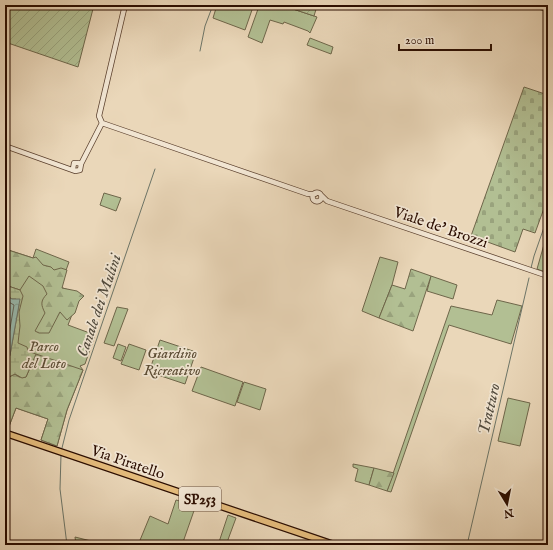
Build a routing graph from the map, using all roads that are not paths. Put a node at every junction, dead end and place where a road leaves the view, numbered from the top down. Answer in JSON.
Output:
{"nodes":[{"id":1,"x":125,"y":5,"type":"edge"},
{"id":2,"x":102,"y":123,"type":"junction"},
{"id":3,"x":7,"y":146,"type":"edge"},
{"id":4,"x":79,"y":163,"type":"junction"},
{"id":5,"x":73,"y":167,"type":"junction"},
{"id":6,"x":314,"y":197,"type":"junction"},
{"id":7,"x":321,"y":199,"type":"junction"},
{"id":8,"x":548,"y":276,"type":"edge"},
{"id":9,"x":5,"y":433,"type":"edge"},
{"id":10,"x":335,"y":545,"type":"edge"}],
"edges":[{"from":1,"to":2,"type":"street"},
{"from":2,"to":4,"type":"street"},
{"from":2,"to":6,"type":"street","name":"Viale de' Brozzi"},
{"from":3,"to":5,"type":"street"},
{"from":4,"to":5,"type":"street"},
{"from":4,"to":5,"type":"street"},
{"from":6,"to":7,"type":"street","name":"Viale de' Brozzi"},
{"from":6,"to":7,"type":"street","name":"Viale de' Brozzi"},
{"from":7,"to":8,"type":"street","name":"Viale de' Brozzi"},
{"from":9,"to":10,"type":"main road","name":"Via Piratello","number":"SP253"}]}
